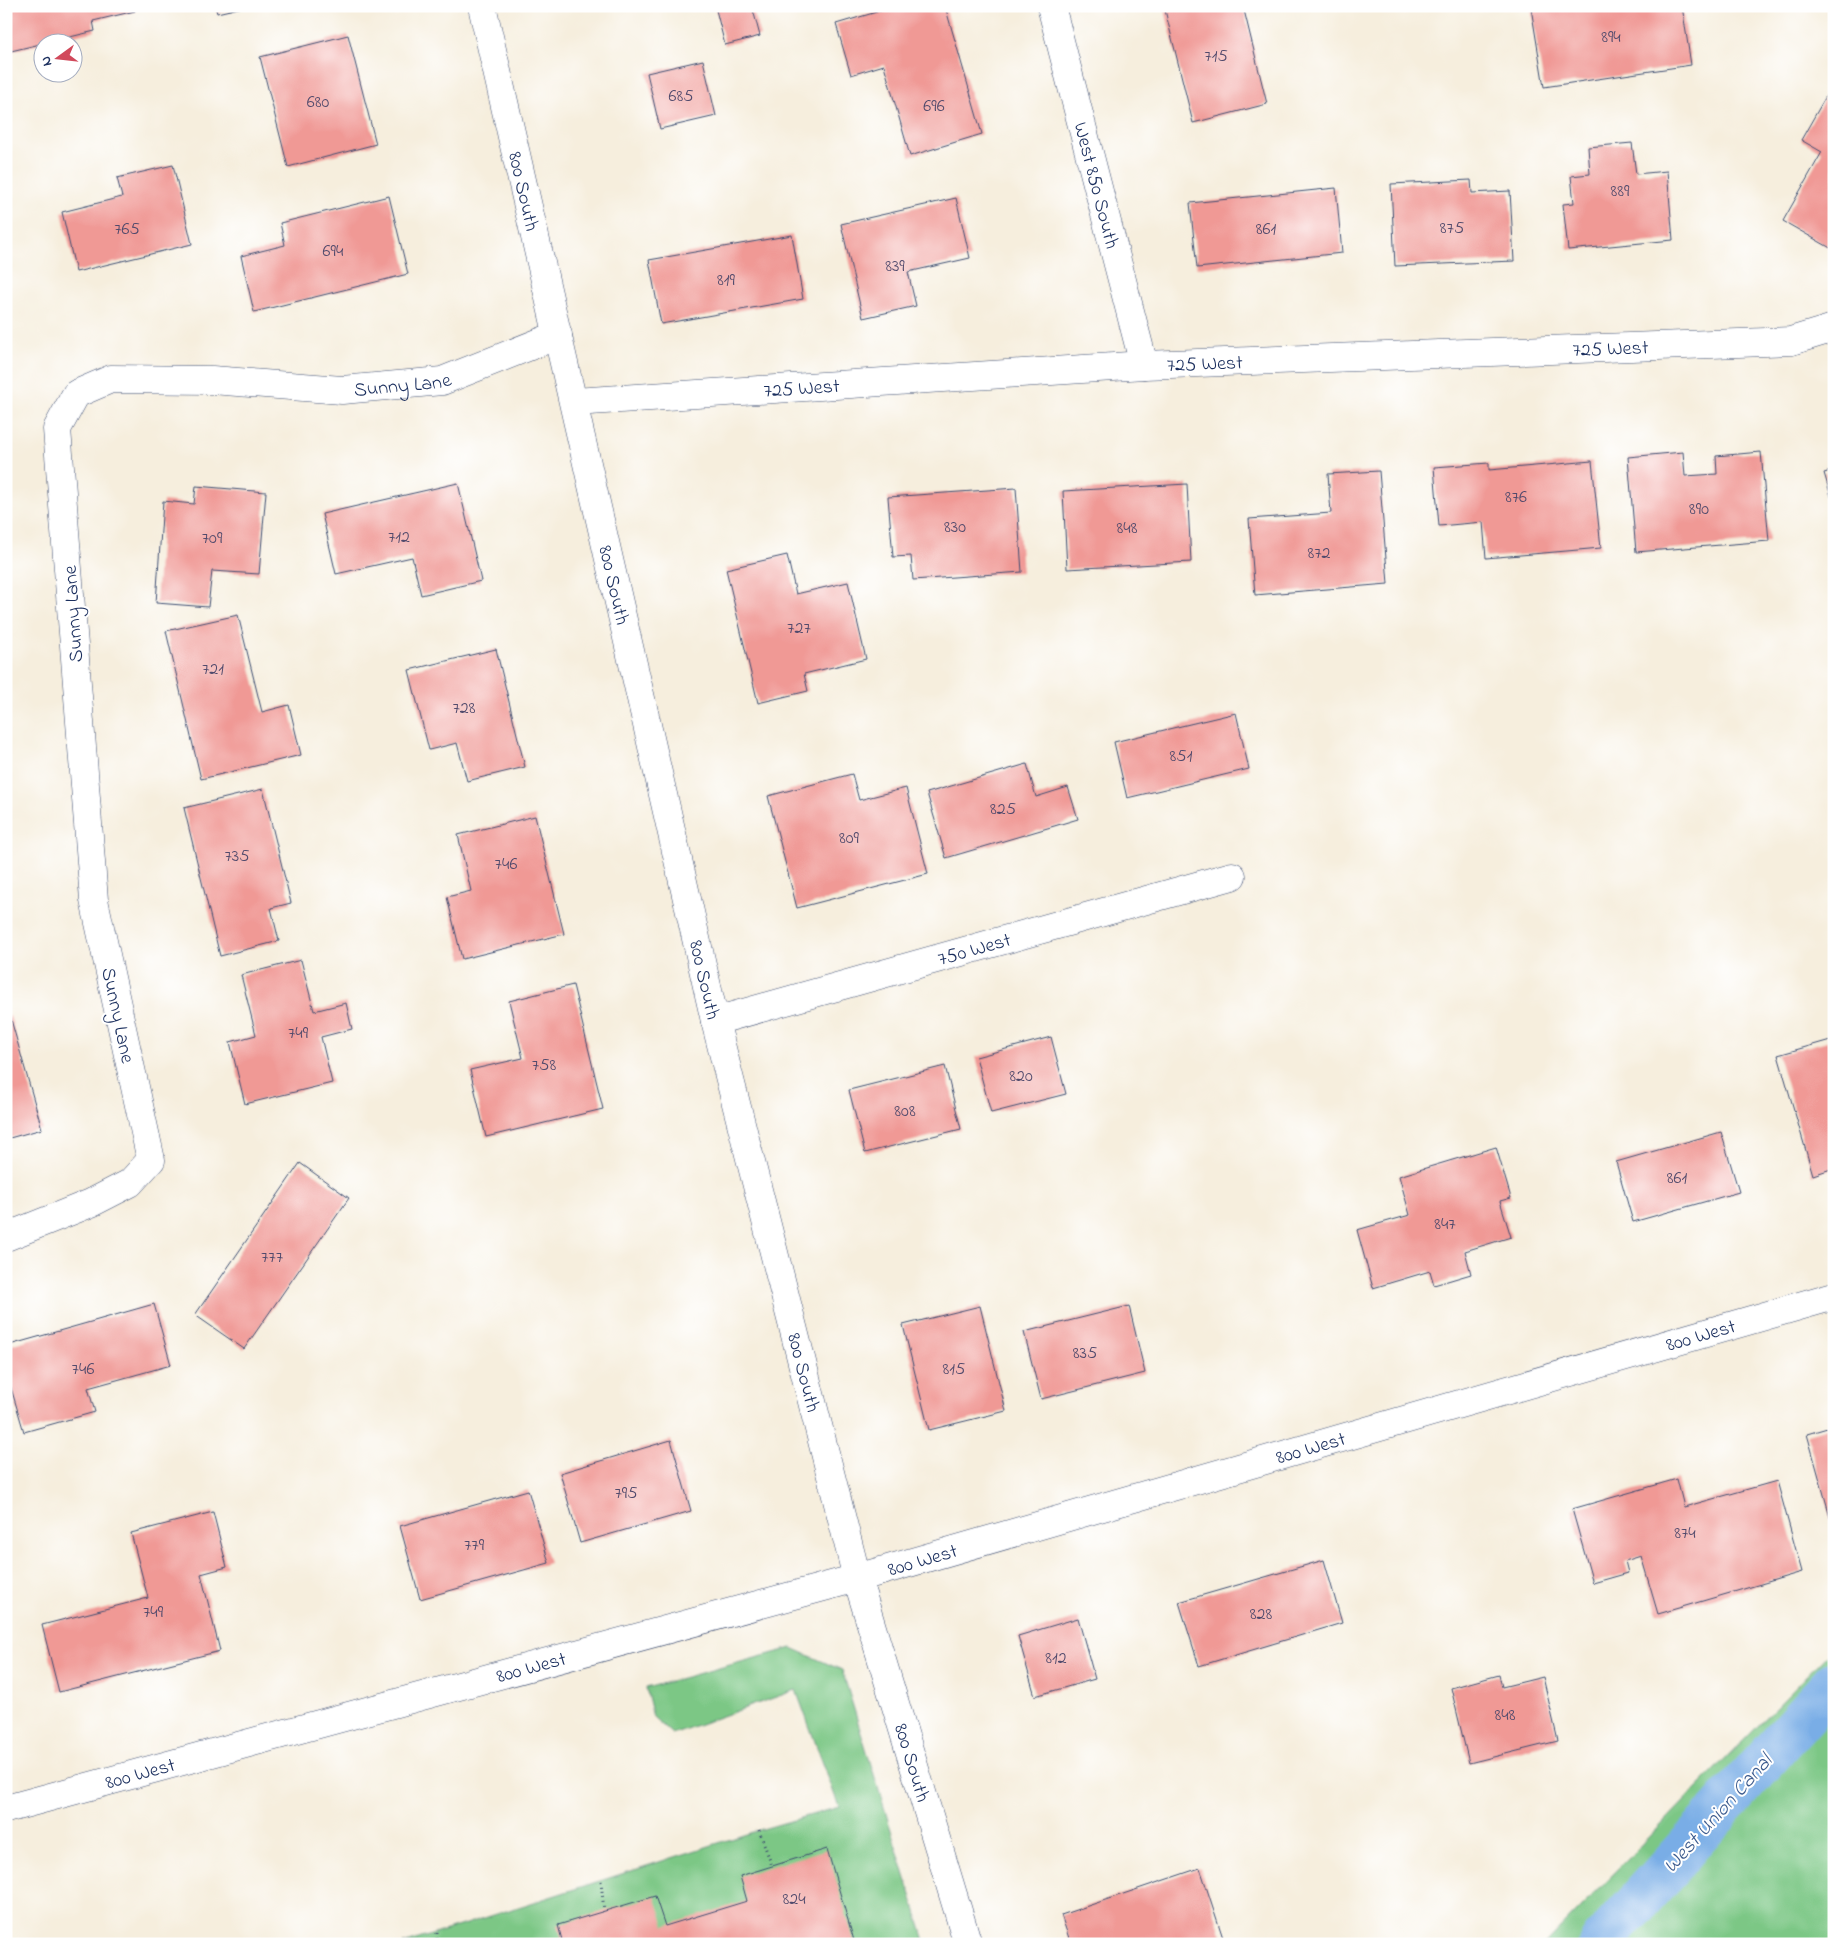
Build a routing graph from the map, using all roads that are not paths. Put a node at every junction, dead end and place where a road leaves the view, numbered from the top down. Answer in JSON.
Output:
{"nodes":[{"id":1,"x":482,"y":6,"type":"edge"},
{"id":2,"x":1051,"y":6,"type":"edge"},
{"id":3,"x":1834,"y":328,"type":"edge"},
{"id":4,"x":558,"y":335,"type":"junction"},
{"id":5,"x":1144,"y":365,"type":"junction"},
{"id":6,"x":574,"y":402,"type":"junction"},
{"id":7,"x":1232,"y":876,"type":"dead end"},
{"id":8,"x":715,"y":1022,"type":"junction"},
{"id":9,"x":6,"y":1238,"type":"edge"},
{"id":10,"x":1834,"y":1296,"type":"edge"},
{"id":11,"x":857,"y":1578,"type":"junction"},
{"id":12,"x":6,"y":1809,"type":"edge"},
{"id":13,"x":968,"y":1944,"type":"edge"}],
"edges":[{"from":1,"to":4,"type":"street","name":"800 South"},
{"from":2,"to":5,"type":"street","name":"West 850 South"},
{"from":3,"to":5,"type":"street","name":"725 West"},
{"from":4,"to":6,"type":"street","name":"800 South"},
{"from":4,"to":9,"type":"street","name":"Sunny Lane"},
{"from":5,"to":6,"type":"street","name":"725 West"},
{"from":6,"to":8,"type":"street","name":"800 South"},
{"from":7,"to":8,"type":"street","name":"750 West"},
{"from":8,"to":11,"type":"street","name":"800 South"},
{"from":10,"to":11,"type":"street","name":"800 West"},
{"from":11,"to":12,"type":"street","name":"800 West"},
{"from":11,"to":13,"type":"street","name":"800 South"}]}
